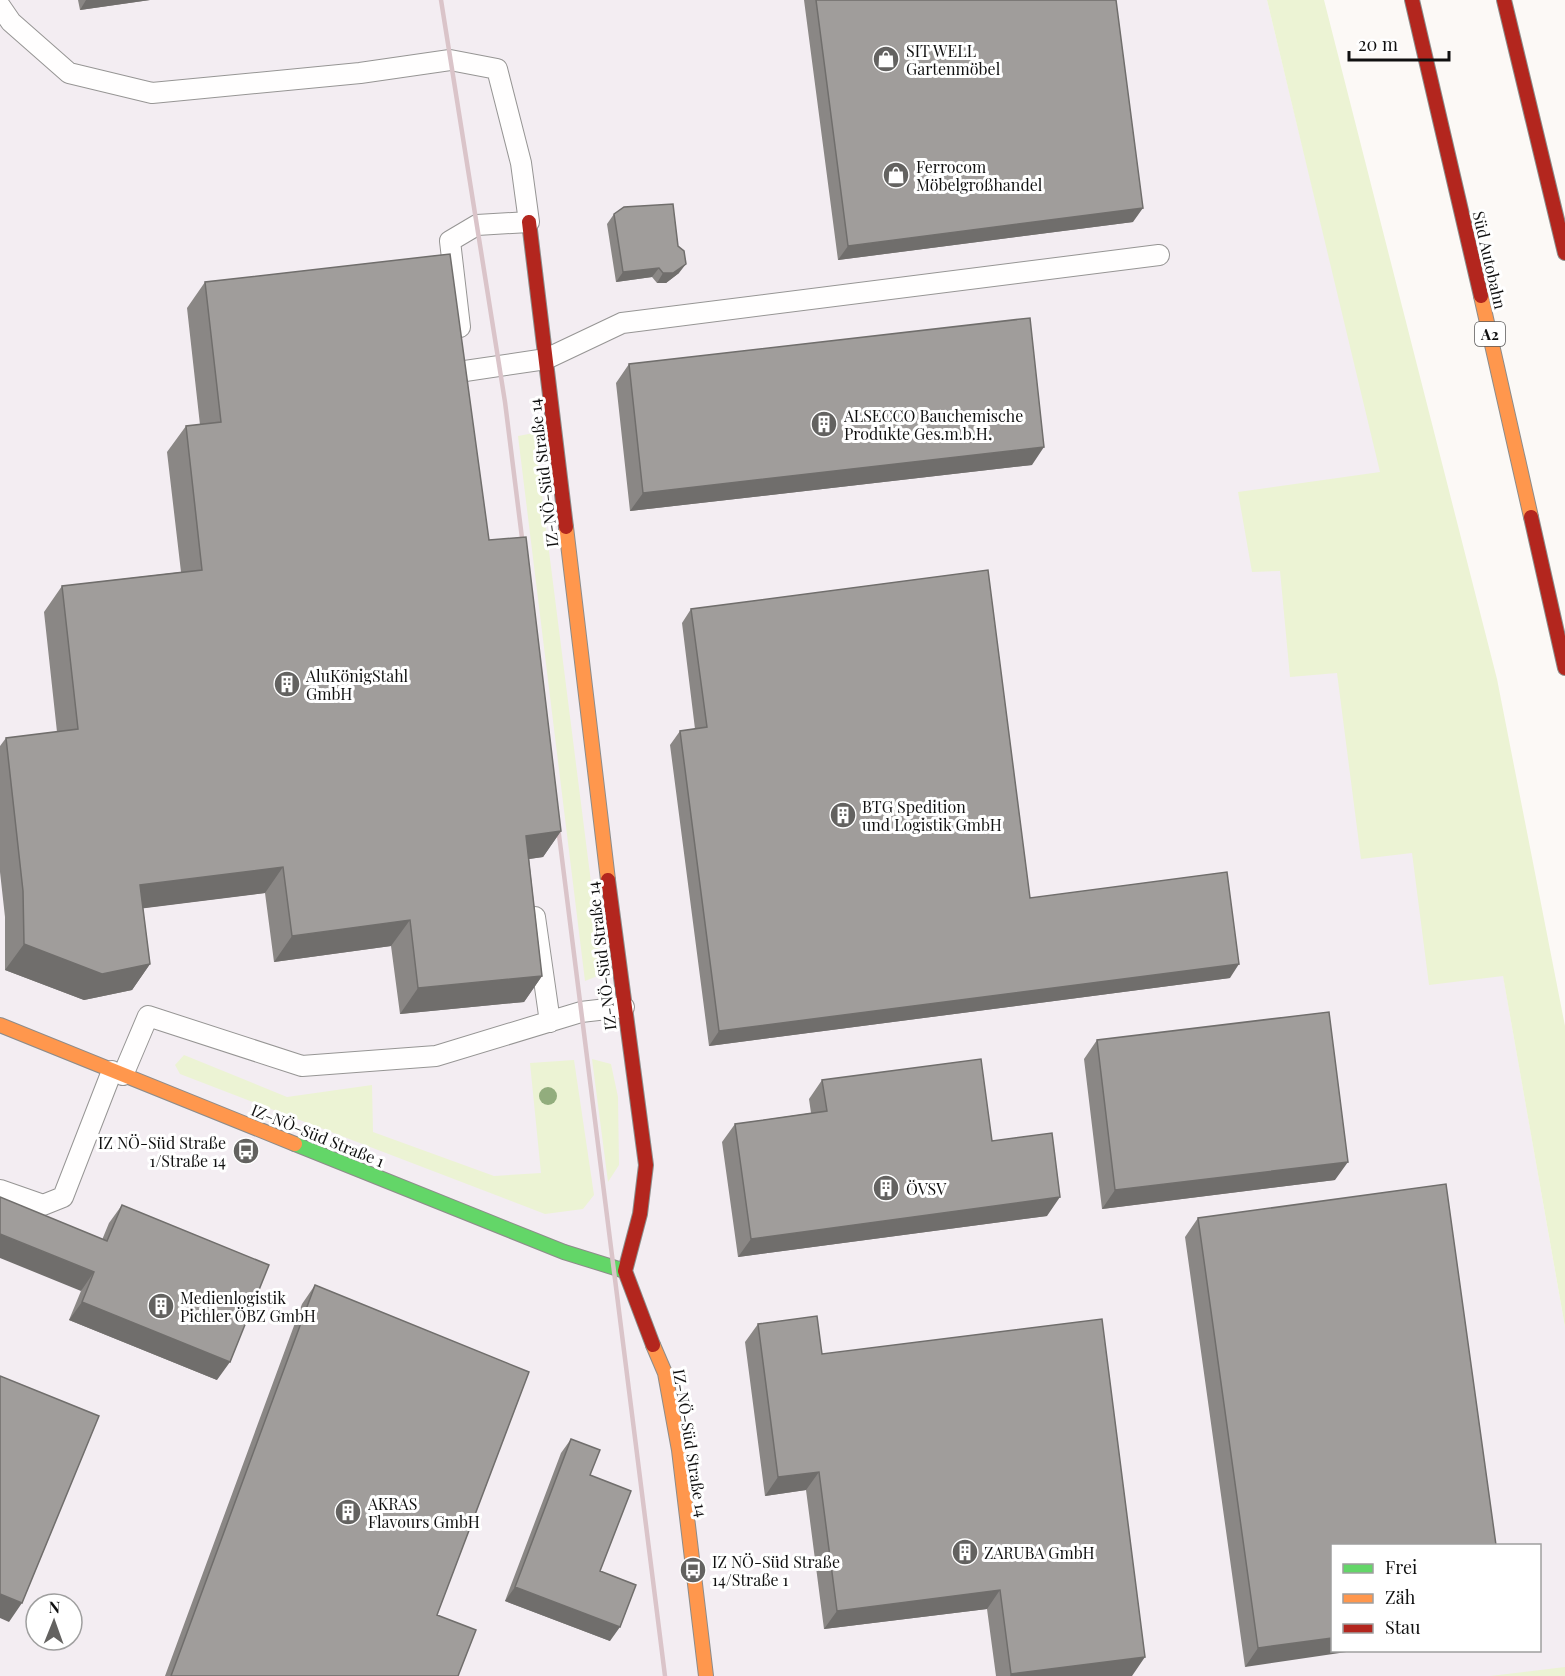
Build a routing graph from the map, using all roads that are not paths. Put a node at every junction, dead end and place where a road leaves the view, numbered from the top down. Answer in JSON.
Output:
{"nodes":[{"id":1,"x":1412,"y":0,"type":"edge"},
{"id":2,"x":1504,"y":0,"type":"edge"},
{"id":3,"x":0,"y":6,"type":"edge"},
{"id":4,"x":529,"y":222,"type":"junction"},
{"id":5,"x":1565,"y":253,"type":"edge"},
{"id":6,"x":1159,"y":255,"type":"dead end"},
{"id":7,"x":546,"y":359,"type":"junction"},
{"id":8,"x":465,"y":371,"type":"junction"},
{"id":9,"x":468,"y":394,"type":"edge"},
{"id":10,"x":1565,"y":668,"type":"edge"},
{"id":11,"x":531,"y":894,"type":"edge"},
{"id":12,"x":624,"y":1007,"type":"junction"},
{"id":13,"x":550,"y":1022,"type":"junction"},
{"id":14,"x":0,"y":1026,"type":"edge"},
{"id":15,"x":117,"y":1073,"type":"junction"},
{"id":16,"x":0,"y":1190,"type":"edge"},
{"id":17,"x":625,"y":1271,"type":"junction"},
{"id":18,"x":706,"y":1676,"type":"edge"}],
"edges":[{"from":1,"to":10,"type":"main road","name":"Süd Autobahn","number":"A2"},
{"from":2,"to":5,"type":"main road"},
{"from":3,"to":4,"type":"lane"},
{"from":4,"to":7,"type":"main road","name":"IZ-NÖ-Süd Straße 14"},
{"from":4,"to":8,"type":"lane"},
{"from":6,"to":7,"type":"lane"},
{"from":7,"to":8,"type":"lane"},
{"from":7,"to":12,"type":"main road","name":"IZ-NÖ-Süd Straße 14"},
{"from":8,"to":9,"type":"lane"},
{"from":11,"to":13,"type":"lane"},
{"from":12,"to":13,"type":"lane"},
{"from":12,"to":17,"type":"main road","name":"IZ-NÖ-Süd Straße 14"},
{"from":13,"to":15,"type":"lane"},
{"from":14,"to":15,"type":"main road","name":"IZ-NÖ-Süd Straße 1"},
{"from":15,"to":16,"type":"lane"},
{"from":15,"to":17,"type":"main road","name":"IZ-NÖ-Süd Straße 1"},
{"from":17,"to":18,"type":"main road","name":"IZ-NÖ-Süd Straße 14"}]}
